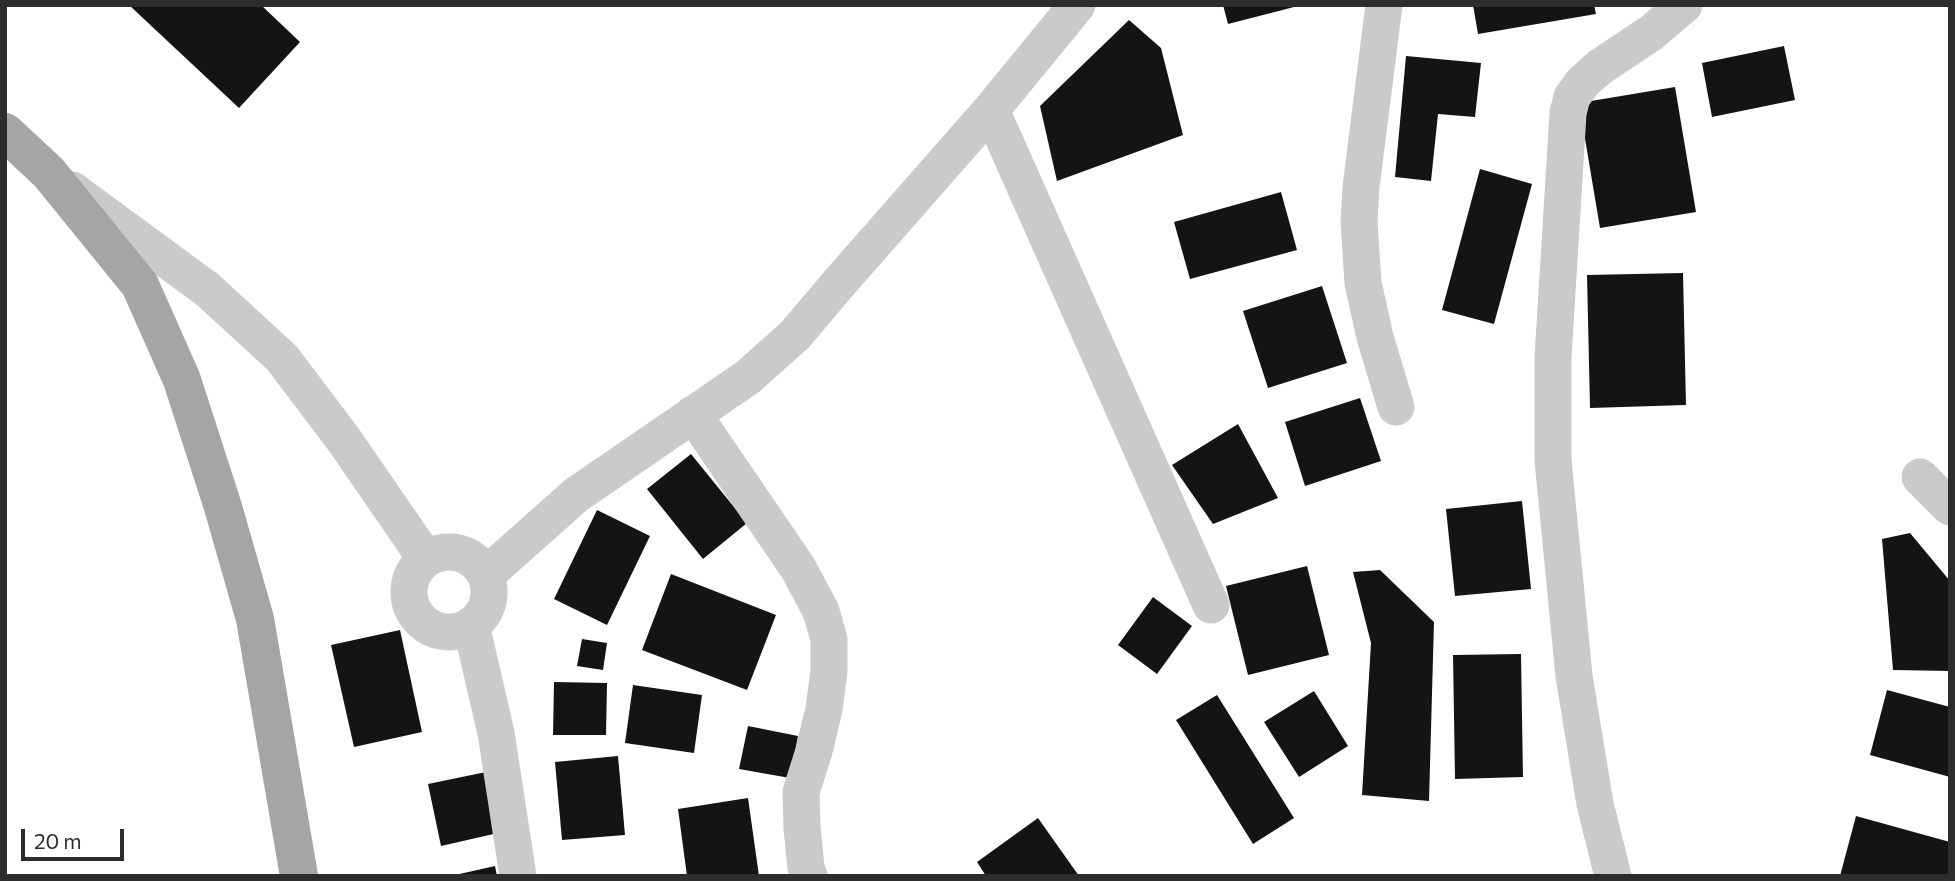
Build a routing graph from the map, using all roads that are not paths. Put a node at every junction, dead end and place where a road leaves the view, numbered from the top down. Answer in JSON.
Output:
{"nodes":[{"id":1,"x":1077,"y":5,"type":"edge"},
{"id":2,"x":1384,"y":5,"type":"edge"},
{"id":3,"x":1684,"y":5,"type":"edge"},
{"id":4,"x":991,"y":110,"type":"junction"},
{"id":5,"x":5,"y":132,"type":"edge"},
{"id":6,"x":49,"y":173,"type":"junction"},
{"id":7,"x":1396,"y":407,"type":"dead end"},
{"id":8,"x":693,"y":414,"type":"junction"},
{"id":9,"x":1920,"y":477,"type":"dead end"},
{"id":10,"x":1950,"y":507,"type":"edge"},
{"id":11,"x":426,"y":559,"type":"junction"},
{"id":12,"x":486,"y":575,"type":"junction"},
{"id":13,"x":1211,"y":605,"type":"dead end"},
{"id":14,"x":471,"y":625,"type":"junction"},
{"id":15,"x":299,"y":876,"type":"edge"},
{"id":16,"x":518,"y":876,"type":"edge"},
{"id":17,"x":809,"y":876,"type":"edge"},
{"id":18,"x":1613,"y":876,"type":"edge"}],
"edges":[{"from":1,"to":4,"type":"street"},
{"from":2,"to":7,"type":"street"},
{"from":3,"to":18,"type":"street"},
{"from":4,"to":8,"type":"street"},
{"from":4,"to":13,"type":"street"},
{"from":5,"to":6,"type":"main road"},
{"from":6,"to":11,"type":"street"},
{"from":6,"to":15,"type":"main road"},
{"from":8,"to":12,"type":"street"},
{"from":8,"to":17,"type":"street"},
{"from":9,"to":10,"type":"street"},
{"from":11,"to":12,"type":"street"},
{"from":11,"to":14,"type":"street"},
{"from":12,"to":14,"type":"street"},
{"from":14,"to":16,"type":"street"}]}
